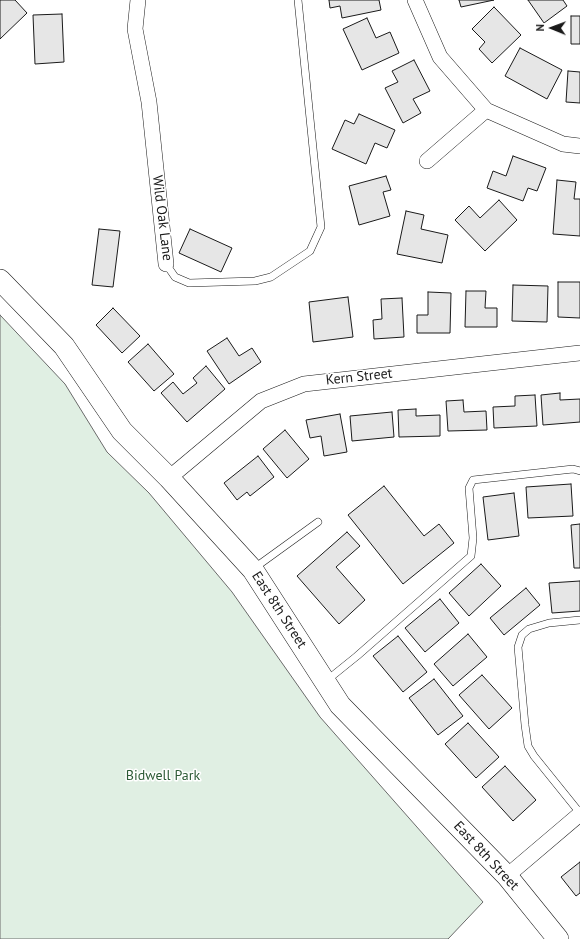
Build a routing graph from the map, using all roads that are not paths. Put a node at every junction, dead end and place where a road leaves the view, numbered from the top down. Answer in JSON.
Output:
{"nodes":[{"id":1,"x":138,"y":0,"type":"edge"},
{"id":2,"x":298,"y":0,"type":"edge"},
{"id":3,"x":415,"y":0,"type":"edge"},
{"id":4,"x":486,"y":110,"type":"junction"},
{"id":5,"x":580,"y":146,"type":"edge"},
{"id":6,"x":427,"y":162,"type":"dead end"},
{"id":7,"x":166,"y":264,"type":"joint"},
{"id":8,"x":0,"y":280,"type":"edge"},
{"id":9,"x":580,"y":353,"type":"edge"},
{"id":10,"x":580,"y":471,"type":"edge"},
{"id":11,"x":169,"y":478,"type":"junction"},
{"id":12,"x":318,"y":522,"type":"dead end"},
{"id":13,"x":253,"y":570,"type":"junction"},
{"id":14,"x":580,"y":620,"type":"edge"},
{"id":15,"x":325,"y":681,"type":"junction"},
{"id":16,"x":580,"y":814,"type":"edge"},
{"id":17,"x":507,"y":876,"type":"junction"},
{"id":18,"x":558,"y":939,"type":"edge"}],
"edges":[{"from":1,"to":7,"type":"street","name":"Wild Oak Lane"},
{"from":2,"to":7,"type":"lane","name":"Wild Oak Lane"},
{"from":3,"to":4,"type":"street"},
{"from":4,"to":5,"type":"street"},
{"from":4,"to":6,"type":"street"},
{"from":8,"to":11,"type":"street","name":"East 8th Street"},
{"from":9,"to":11,"type":"street","name":"Kern Street"},
{"from":10,"to":15,"type":"lane"},
{"from":11,"to":13,"type":"street","name":"East 8th Street"},
{"from":12,"to":13,"type":"lane"},
{"from":13,"to":15,"type":"street","name":"East 8th Street"},
{"from":14,"to":16,"type":"lane"},
{"from":15,"to":17,"type":"street","name":"East 8th Street"},
{"from":16,"to":17,"type":"street"},
{"from":17,"to":18,"type":"street","name":"East 8th Street"}]}
